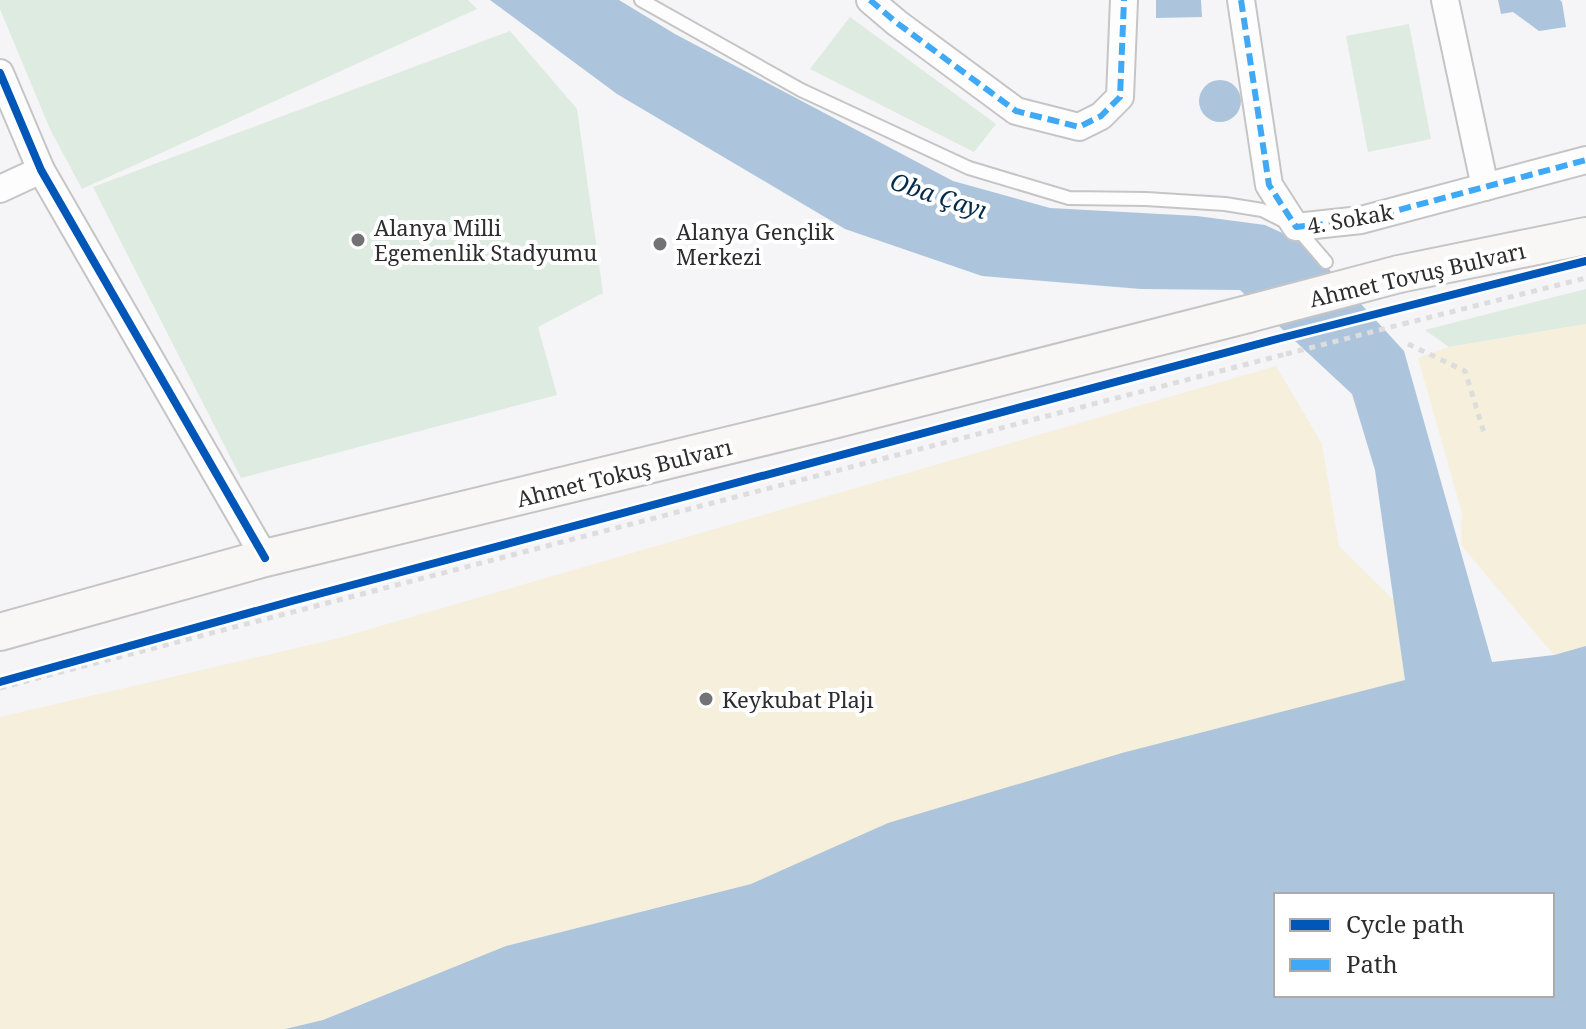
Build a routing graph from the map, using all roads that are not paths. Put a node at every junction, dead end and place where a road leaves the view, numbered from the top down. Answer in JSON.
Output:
{"nodes":[{"id":1,"x":641,"y":0,"type":"edge"},
{"id":2,"x":870,"y":0,"type":"edge"},
{"id":3,"x":1124,"y":0,"type":"edge"},
{"id":4,"x":1241,"y":0,"type":"edge"},
{"id":5,"x":1445,"y":0,"type":"edge"},
{"id":6,"x":0,"y":73,"type":"edge"},
{"id":7,"x":1586,"y":160,"type":"edge"},
{"id":8,"x":41,"y":170,"type":"junction"},
{"id":9,"x":1485,"y":187,"type":"junction"},
{"id":10,"x":0,"y":189,"type":"edge"},
{"id":11,"x":1296,"y":227,"type":"junction"},
{"id":12,"x":1586,"y":236,"type":"edge"},
{"id":13,"x":1326,"y":262,"type":"dead end"},
{"id":14,"x":1248,"y":314,"type":"joint"},
{"id":15,"x":265,"y":558,"type":"junction"},
{"id":16,"x":0,"y":632,"type":"edge"}],
"edges":[{"from":1,"to":11,"type":"lane"},
{"from":2,"to":3,"type":"street"},
{"from":4,"to":11,"type":"street","name":"4. Sokak"},
{"from":5,"to":9,"type":"street"},
{"from":6,"to":8,"type":"street"},
{"from":7,"to":9,"type":"street","name":"4. Sokak"},
{"from":8,"to":10,"type":"street"},
{"from":8,"to":15,"type":"street"},
{"from":9,"to":11,"type":"street","name":"4. Sokak"},
{"from":11,"to":13,"type":"lane"},
{"from":12,"to":14,"type":"main road","name":"Ahmet Tovuş Bulvarı","bridge":true},
{"from":14,"to":15,"type":"main road","name":"Ahmet Tokuş Bulvarı"},
{"from":15,"to":16,"type":"main road","name":"Ahmet Tokuş Bulvarı"}]}
